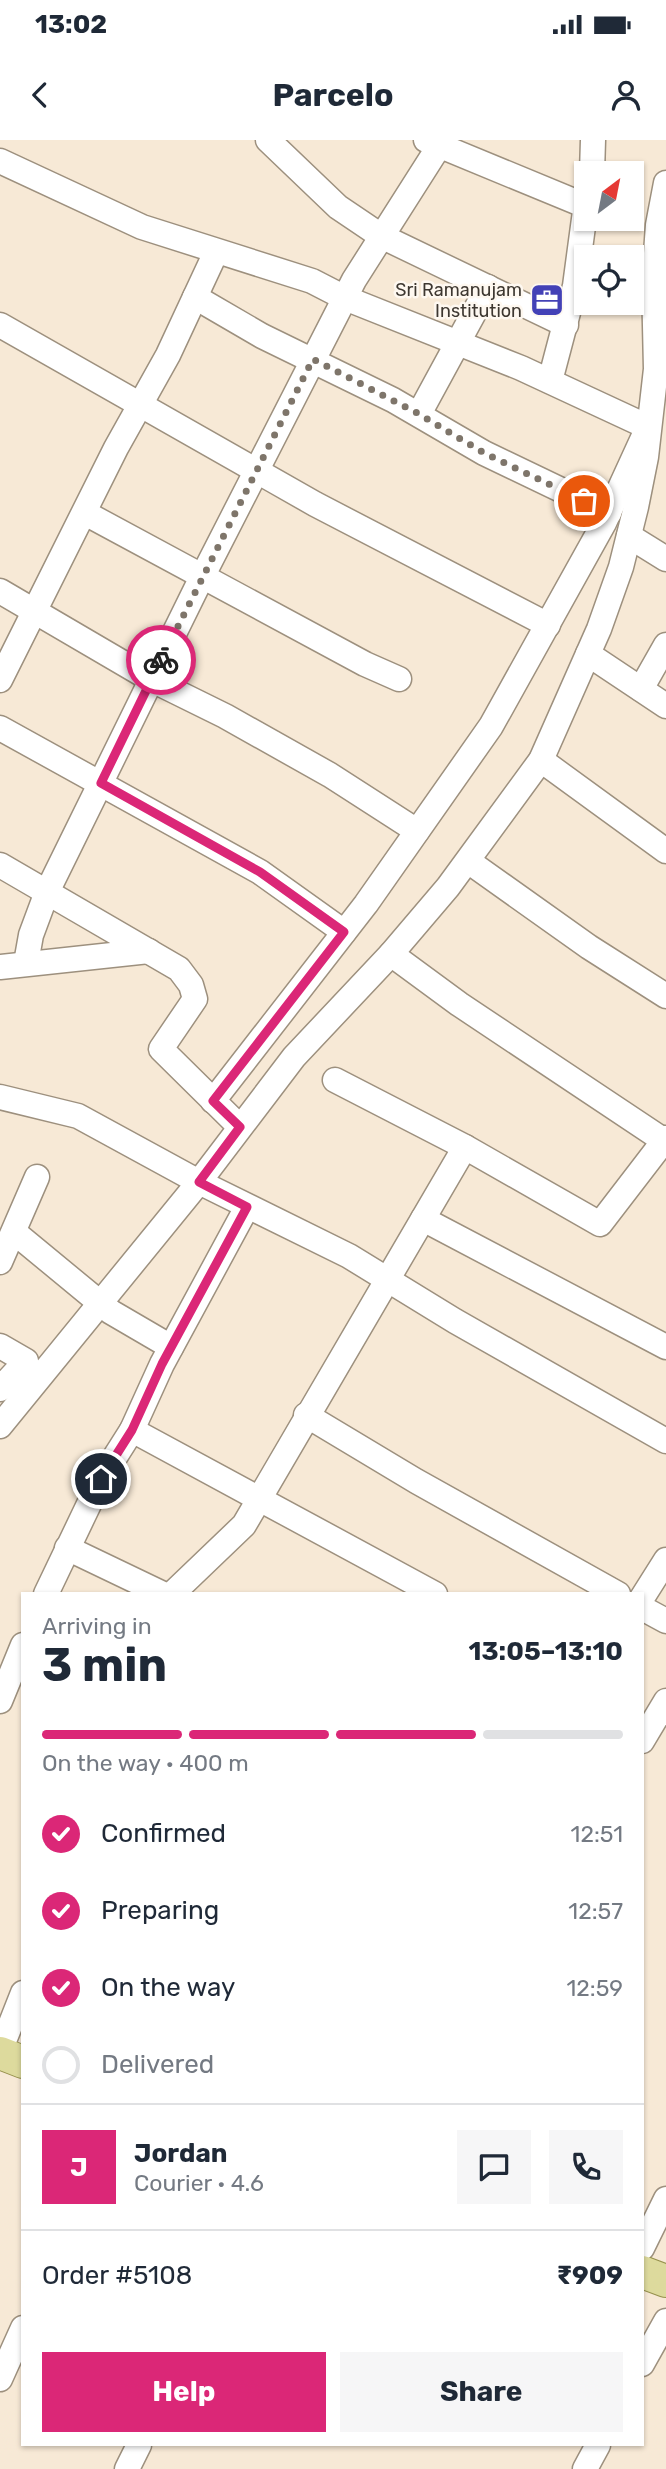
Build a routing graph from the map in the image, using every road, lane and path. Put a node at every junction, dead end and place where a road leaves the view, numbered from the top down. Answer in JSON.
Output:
{"nodes":[{"id":1,"x":268,"y":140,"type":"edge"},
{"id":2,"x":593,"y":140,"type":"edge"},
{"id":3,"x":436,"y":142,"type":"edge"},
{"id":4,"x":0,"y":161,"type":"edge"},
{"id":5,"x":592,"y":161,"type":"edge"},
{"id":6,"x":666,"y":183,"type":"edge"},
{"id":7,"x":574,"y":200,"type":"edge"},
{"id":8,"x":662,"y":226,"type":"edge"},
{"id":9,"x":582,"y":231,"type":"edge"},
{"id":10,"x":381,"y":236,"type":"junction"},
{"id":11,"x":216,"y":252,"type":"junction"},
{"id":12,"x":488,"y":287,"type":"junction"},
{"id":13,"x":195,"y":297,"type":"junction"},
{"id":14,"x":345,"y":298,"type":"junction"},
{"id":15,"x":661,"y":320,"type":"edge"},
{"id":16,"x":0,"y":325,"type":"edge"},
{"id":17,"x":566,"y":325,"type":"junction"},
{"id":18,"x":458,"y":343,"type":"junction"},
{"id":19,"x":313,"y":359,"type":"junction"},
{"id":20,"x":550,"y":381,"type":"junction"},
{"id":21,"x":141,"y":404,"type":"junction"},
{"id":22,"x":419,"y":414,"type":"junction"},
{"id":23,"x":655,"y":421,"type":"edge"},
{"id":24,"x":258,"y":471,"type":"junction"},
{"id":25,"x":85,"y":513,"type":"junction"},
{"id":26,"x":609,"y":513,"type":"junction"},
{"id":27,"x":629,"y":536,"type":"junction"},
{"id":28,"x":666,"y":559,"type":"edge"},
{"id":29,"x":204,"y":575,"type":"junction"},
{"id":30,"x":0,"y":591,"type":"edge"},
{"id":31,"x":35,"y":611,"type":"junction"},
{"id":32,"x":548,"y":625,"type":"junction"},
{"id":33,"x":666,"y":645,"type":"edge"},
{"id":34,"x":588,"y":654,"type":"junction"},
{"id":35,"x":399,"y":679,"type":"dead end"},
{"id":36,"x":0,"y":680,"type":"edge"},
{"id":37,"x":152,"y":680,"type":"junction"},
{"id":38,"x":640,"y":689,"type":"junction"},
{"id":39,"x":666,"y":706,"type":"edge"},
{"id":40,"x":0,"y":728,"type":"edge"},
{"id":41,"x":541,"y":760,"type":"junction"},
{"id":42,"x":101,"y":783,"type":"junction"},
{"id":43,"x":417,"y":831,"type":"junction"},
{"id":44,"x":666,"y":851,"type":"edge"},
{"id":45,"x":468,"y":861,"type":"junction"},
{"id":46,"x":0,"y":865,"type":"edge"},
{"id":47,"x":47,"y":892,"type":"junction"},
{"id":48,"x":344,"y":932,"type":"junction"},
{"id":49,"x":149,"y":951,"type":"junction"},
{"id":50,"x":391,"y":954,"type":"junction"},
{"id":51,"x":26,"y":963,"type":"junction"},
{"id":52,"x":0,"y":967,"type":"edge"},
{"id":53,"x":666,"y":996,"type":"edge"},
{"id":54,"x":335,"y":1080,"type":"dead end"},
{"id":55,"x":0,"y":1097,"type":"edge"},
{"id":56,"x":213,"y":1101,"type":"junction"},
{"id":57,"x":240,"y":1127,"type":"junction"},
{"id":58,"x":665,"y":1140,"type":"edge"},
{"id":59,"x":465,"y":1147,"type":"junction"},
{"id":60,"x":37,"y":1177,"type":"dead end"},
{"id":61,"x":199,"y":1182,"type":"junction"},
{"id":62,"x":247,"y":1207,"type":"junction"},
{"id":63,"x":423,"y":1219,"type":"junction"},
{"id":64,"x":14,"y":1232,"type":"junction"},
{"id":65,"x":0,"y":1262,"type":"edge"},
{"id":66,"x":387,"y":1278,"type":"junction"},
{"id":67,"x":99,"y":1303,"type":"junction"},
{"id":68,"x":0,"y":1346,"type":"edge"},
{"id":69,"x":171,"y":1347,"type":"junction"},
{"id":70,"x":666,"y":1347,"type":"edge"},
{"id":71,"x":0,"y":1389,"type":"edge"},
{"id":72,"x":306,"y":1415,"type":"junction"},
{"id":73,"x":0,"y":1426,"type":"edge"},
{"id":74,"x":132,"y":1430,"type":"junction"},
{"id":75,"x":666,"y":1441,"type":"edge"},
{"id":76,"x":258,"y":1501,"type":"junction"},
{"id":77,"x":67,"y":1548,"type":"junction"},
{"id":78,"x":666,"y":1560,"type":"edge"},
{"id":79,"x":47,"y":1592,"type":"edge"},
{"id":80,"x":159,"y":1592,"type":"edge"},
{"id":81,"x":174,"y":1592,"type":"edge"},
{"id":82,"x":431,"y":1592,"type":"edge"},
{"id":83,"x":614,"y":1592,"type":"edge"},
{"id":84,"x":644,"y":1595,"type":"edge"},
{"id":85,"x":644,"y":1609,"type":"edge"},
{"id":86,"x":666,"y":1621,"type":"edge"},
{"id":87,"x":15,"y":1660,"type":"edge"},
{"id":88,"x":0,"y":1701,"type":"edge"},
{"id":89,"x":21,"y":1998,"type":"edge"},
{"id":90,"x":0,"y":2052,"type":"edge"},
{"id":91,"x":21,"y":2061,"type":"edge"},
{"id":92,"x":666,"y":2199,"type":"edge"},
{"id":93,"x":644,"y":2244,"type":"edge"},
{"id":94,"x":644,"y":2273,"type":"edge"},
{"id":95,"x":666,"y":2281,"type":"edge"},
{"id":96,"x":666,"y":2321,"type":"edge"},
{"id":97,"x":21,"y":2332,"type":"edge"},
{"id":98,"x":644,"y":2360,"type":"edge"},
{"id":99,"x":0,"y":2379,"type":"edge"},
{"id":100,"x":138,"y":2446,"type":"edge"},
{"id":101,"x":597,"y":2446,"type":"edge"},
{"id":102,"x":127,"y":2469,"type":"edge"},
{"id":103,"x":585,"y":2469,"type":"edge"}],
"edges":[{"from":1,"to":10,"type":"street"},
{"from":2,"to":5,"type":"street"},
{"from":3,"to":7,"type":"street"},
{"from":3,"to":10,"type":"street"},
{"from":4,"to":11,"type":"street"},
{"from":6,"to":8,"type":"street"},
{"from":8,"to":15,"type":"street"},
{"from":9,"to":17,"type":"street"},
{"from":10,"to":12,"type":"street"},
{"from":10,"to":14,"type":"street"},
{"from":11,"to":13,"type":"street"},
{"from":11,"to":14,"type":"street"},
{"from":12,"to":17,"type":"street"},
{"from":12,"to":18,"type":"street"},
{"from":13,"to":19,"type":"street"},
{"from":13,"to":21,"type":"street"},
{"from":14,"to":18,"type":"street"},
{"from":14,"to":19,"type":"street"},
{"from":15,"to":23,"type":"street"},
{"from":16,"to":21,"type":"street"},
{"from":17,"to":20,"type":"street"},
{"from":18,"to":20,"type":"street"},
{"from":18,"to":22,"type":"street"},
{"from":19,"to":22,"type":"street"},
{"from":19,"to":24,"type":"street"},
{"from":20,"to":23,"type":"street"},
{"from":21,"to":24,"type":"street"},
{"from":21,"to":25,"type":"street"},
{"from":22,"to":26,"type":"street"},
{"from":23,"to":26,"type":"street"},
{"from":23,"to":27,"type":"street"},
{"from":24,"to":29,"type":"street"},
{"from":24,"to":32,"type":"street"},
{"from":25,"to":29,"type":"street"},
{"from":25,"to":31,"type":"street"},
{"from":26,"to":32,"type":"street"},
{"from":27,"to":28,"type":"street"},
{"from":27,"to":34,"type":"street"},
{"from":29,"to":35,"type":"street"},
{"from":29,"to":37,"type":"street"},
{"from":30,"to":31,"type":"street"},
{"from":31,"to":36,"type":"street"},
{"from":31,"to":37,"type":"street"},
{"from":32,"to":43,"type":"street"},
{"from":33,"to":38,"type":"street"},
{"from":34,"to":38,"type":"street"},
{"from":34,"to":41,"type":"street"},
{"from":37,"to":42,"type":"street"},
{"from":37,"to":43,"type":"street"},
{"from":38,"to":39,"type":"street"},
{"from":40,"to":42,"type":"street"},
{"from":41,"to":44,"type":"street"},
{"from":41,"to":45,"type":"street"},
{"from":42,"to":47,"type":"street"},
{"from":42,"to":48,"type":"street"},
{"from":43,"to":48,"type":"street"},
{"from":45,"to":50,"type":"street"},
{"from":45,"to":53,"type":"street"},
{"from":46,"to":47,"type":"street"},
{"from":47,"to":49,"type":"street"},
{"from":47,"to":51,"type":"street"},
{"from":48,"to":56,"type":"street"},
{"from":49,"to":51,"type":"street"},
{"from":49,"to":56,"type":"street"},
{"from":50,"to":57,"type":"street"},
{"from":50,"to":58,"type":"street"},
{"from":51,"to":52,"type":"street"},
{"from":54,"to":59,"type":"street"},
{"from":55,"to":61,"type":"street"},
{"from":56,"to":57,"type":"street"},
{"from":57,"to":61,"type":"street"},
{"from":58,"to":59,"type":"street"},
{"from":59,"to":63,"type":"street"},
{"from":60,"to":64,"type":"street"},
{"from":61,"to":62,"type":"street"},
{"from":61,"to":67,"type":"street"},
{"from":62,"to":66,"type":"street"},
{"from":62,"to":69,"type":"street"},
{"from":63,"to":66,"type":"street"},
{"from":63,"to":70,"type":"street"},
{"from":64,"to":65,"type":"street"},
{"from":64,"to":67,"type":"street"},
{"from":66,"to":72,"type":"street"},
{"from":66,"to":75,"type":"street"},
{"from":67,"to":69,"type":"street"},
{"from":67,"to":73,"type":"street"},
{"from":68,"to":71,"type":"street"},
{"from":69,"to":74,"type":"street"},
{"from":72,"to":76,"type":"street"},
{"from":72,"to":83,"type":"street"},
{"from":74,"to":76,"type":"street"},
{"from":74,"to":77,"type":"street"},
{"from":76,"to":81,"type":"street"},
{"from":76,"to":82,"type":"street"},
{"from":77,"to":79,"type":"street"},
{"from":77,"to":80,"type":"street"},
{"from":78,"to":84,"type":"street"},
{"from":85,"to":86,"type":"street"},
{"from":87,"to":88,"type":"street"},
{"from":89,"to":90,"type":"street"},
{"from":90,"to":91,"type":"main road"},
{"from":92,"to":93,"type":"street"},
{"from":94,"to":95,"type":"main road"},
{"from":96,"to":98,"type":"street"},
{"from":97,"to":99,"type":"street"},
{"from":100,"to":102,"type":"street"},
{"from":101,"to":103,"type":"street"}]}
